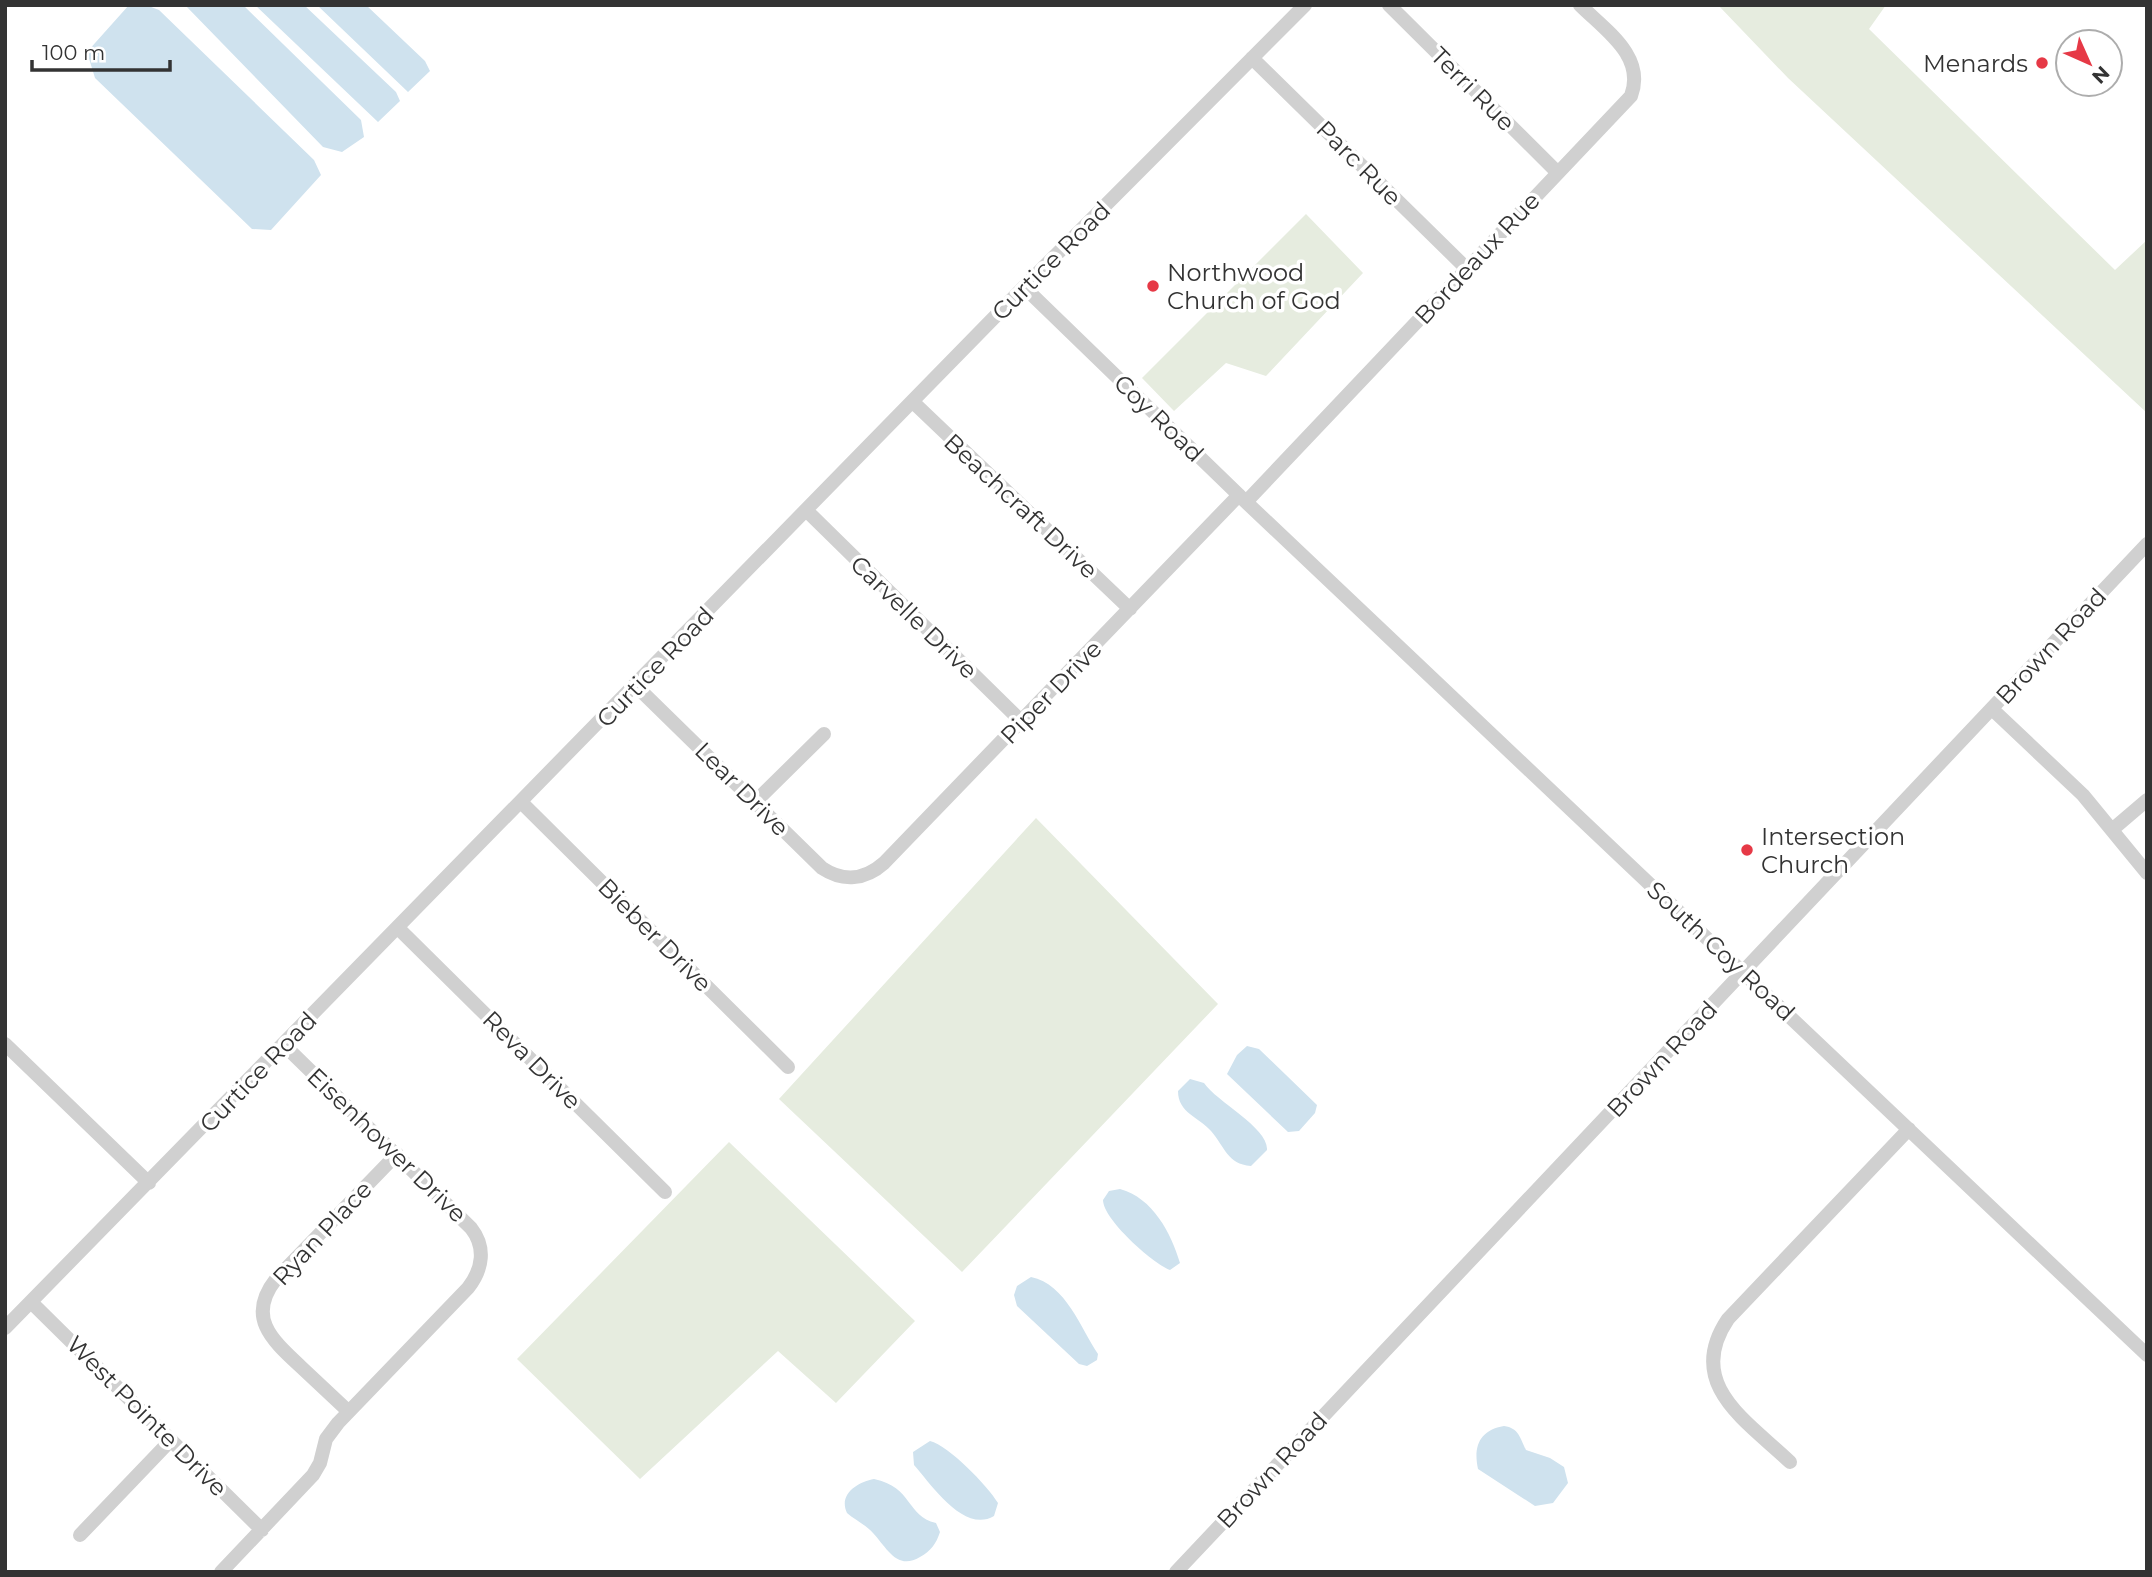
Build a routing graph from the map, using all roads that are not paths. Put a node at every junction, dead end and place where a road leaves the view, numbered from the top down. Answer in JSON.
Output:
{"nodes":[{"id":1,"x":1388,"y":5,"type":"edge"},
{"id":2,"x":1580,"y":5,"type":"edge"},
{"id":3,"x":1297,"y":8,"type":"edge"},
{"id":4,"x":1252,"y":58,"type":"junction"},
{"id":5,"x":1558,"y":173,"type":"junction"},
{"id":6,"x":1466,"y":268,"type":"junction"},
{"id":7,"x":1024,"y":287,"type":"junction"},
{"id":8,"x":912,"y":402,"type":"junction"},
{"id":9,"x":1242,"y":498,"type":"junction"},
{"id":10,"x":807,"y":511,"type":"junction"},
{"id":11,"x":2147,"y":544,"type":"edge"},
{"id":12,"x":1295,"y":547,"type":"joint"},
{"id":13,"x":1130,"y":609,"type":"junction"},
{"id":14,"x":636,"y":685,"type":"junction"},
{"id":15,"x":1992,"y":709,"type":"junction"},
{"id":16,"x":1022,"y":722,"type":"junction"},
{"id":17,"x":824,"y":734,"type":"dead end"},
{"id":18,"x":2147,"y":800,"type":"edge"},
{"id":19,"x":522,"y":803,"type":"junction"},
{"id":20,"x":755,"y":803,"type":"junction"},
{"id":21,"x":2112,"y":829,"type":"junction"},
{"id":22,"x":2147,"y":873,"type":"edge"},
{"id":23,"x":855,"y":878,"type":"joint"},
{"id":24,"x":399,"y":929,"type":"junction"},
{"id":25,"x":1744,"y":972,"type":"junction"},
{"id":26,"x":5,"y":1044,"type":"edge"},
{"id":27,"x":284,"y":1045,"type":"junction"},
{"id":28,"x":788,"y":1067,"type":"dead end"},
{"id":29,"x":1909,"y":1129,"type":"junction"},
{"id":30,"x":397,"y":1154,"type":"junction"},
{"id":31,"x":149,"y":1183,"type":"junction"},
{"id":32,"x":664,"y":1192,"type":"dead end"},
{"id":33,"x":31,"y":1302,"type":"junction"},
{"id":34,"x":5,"y":1328,"type":"edge"},
{"id":35,"x":2147,"y":1354,"type":"edge"},
{"id":36,"x":348,"y":1411,"type":"junction"},
{"id":37,"x":171,"y":1440,"type":"junction"},
{"id":38,"x":1790,"y":1462,"type":"dead end"},
{"id":39,"x":262,"y":1530,"type":"junction"},
{"id":40,"x":80,"y":1535,"type":"dead end"},
{"id":41,"x":221,"y":1572,"type":"edge"},
{"id":42,"x":1176,"y":1572,"type":"edge"}],
"edges":[{"from":1,"to":5,"type":"street","name":"Terri Rue"},
{"from":2,"to":5,"type":"street","name":"Bordeaux Rue"},
{"from":3,"to":4,"type":"street","name":"Curtice Road"},
{"from":4,"to":6,"type":"street","name":"Parc Rue"},
{"from":4,"to":7,"type":"street","name":"Curtice Road"},
{"from":5,"to":6,"type":"street","name":"Bordeaux Rue"},
{"from":6,"to":9,"type":"street","name":"Bordeaux Rue"},
{"from":7,"to":8,"type":"street","name":"Curtice Road"},
{"from":7,"to":9,"type":"street","name":"Coy Road"},
{"from":8,"to":10,"type":"street","name":"Curtice Road"},
{"from":8,"to":13,"type":"street","name":"Beachcraft Drive"},
{"from":9,"to":12,"type":"street","name":"Coy Road"},
{"from":9,"to":13,"type":"street","name":"Piper Drive"},
{"from":10,"to":14,"type":"street","name":"Curtice Road"},
{"from":10,"to":16,"type":"street","name":"Carvelle Drive"},
{"from":11,"to":15,"type":"street","name":"Brown Road"},
{"from":12,"to":25,"type":"street","name":"South Coy Road"},
{"from":13,"to":16,"type":"street","name":"Piper Drive"},
{"from":14,"to":19,"type":"street","name":"Curtice Road"},
{"from":14,"to":20,"type":"street","name":"Lear Drive"},
{"from":15,"to":21,"type":"street"},
{"from":15,"to":25,"type":"street","name":"Brown Road"},
{"from":16,"to":23,"type":"street","name":"Piper Drive"},
{"from":17,"to":20,"type":"street"},
{"from":18,"to":21,"type":"street"},
{"from":19,"to":24,"type":"street","name":"Curtice Road"},
{"from":19,"to":28,"type":"street","name":"Bieber Drive"},
{"from":20,"to":23,"type":"street","name":"Lear Drive"},
{"from":21,"to":22,"type":"street"},
{"from":24,"to":27,"type":"street","name":"Curtice Road"},
{"from":24,"to":32,"type":"street","name":"Reva Drive"},
{"from":25,"to":29,"type":"street","name":"South Coy Road"},
{"from":25,"to":42,"type":"street","name":"Brown Road"},
{"from":26,"to":31,"type":"street"},
{"from":27,"to":30,"type":"street","name":"Eisenhower Drive"},
{"from":27,"to":31,"type":"street","name":"Curtice Road"},
{"from":29,"to":35,"type":"street","name":"South Coy Road"},
{"from":29,"to":38,"type":"street"},
{"from":30,"to":36,"type":"street","name":"Eisenhower Drive"},
{"from":30,"to":36,"type":"street","name":"Ryan Place"},
{"from":31,"to":33,"type":"street","name":"Curtice Road"},
{"from":33,"to":34,"type":"street","name":"Curtice Road"},
{"from":33,"to":37,"type":"street","name":"West Pointe Drive"},
{"from":36,"to":39,"type":"street","name":"Eisenhower Drive"},
{"from":37,"to":39,"type":"street","name":"West Pointe Drive"},
{"from":37,"to":40,"type":"street"},
{"from":39,"to":41,"type":"street","name":"Eisenhower Drive"}]}
